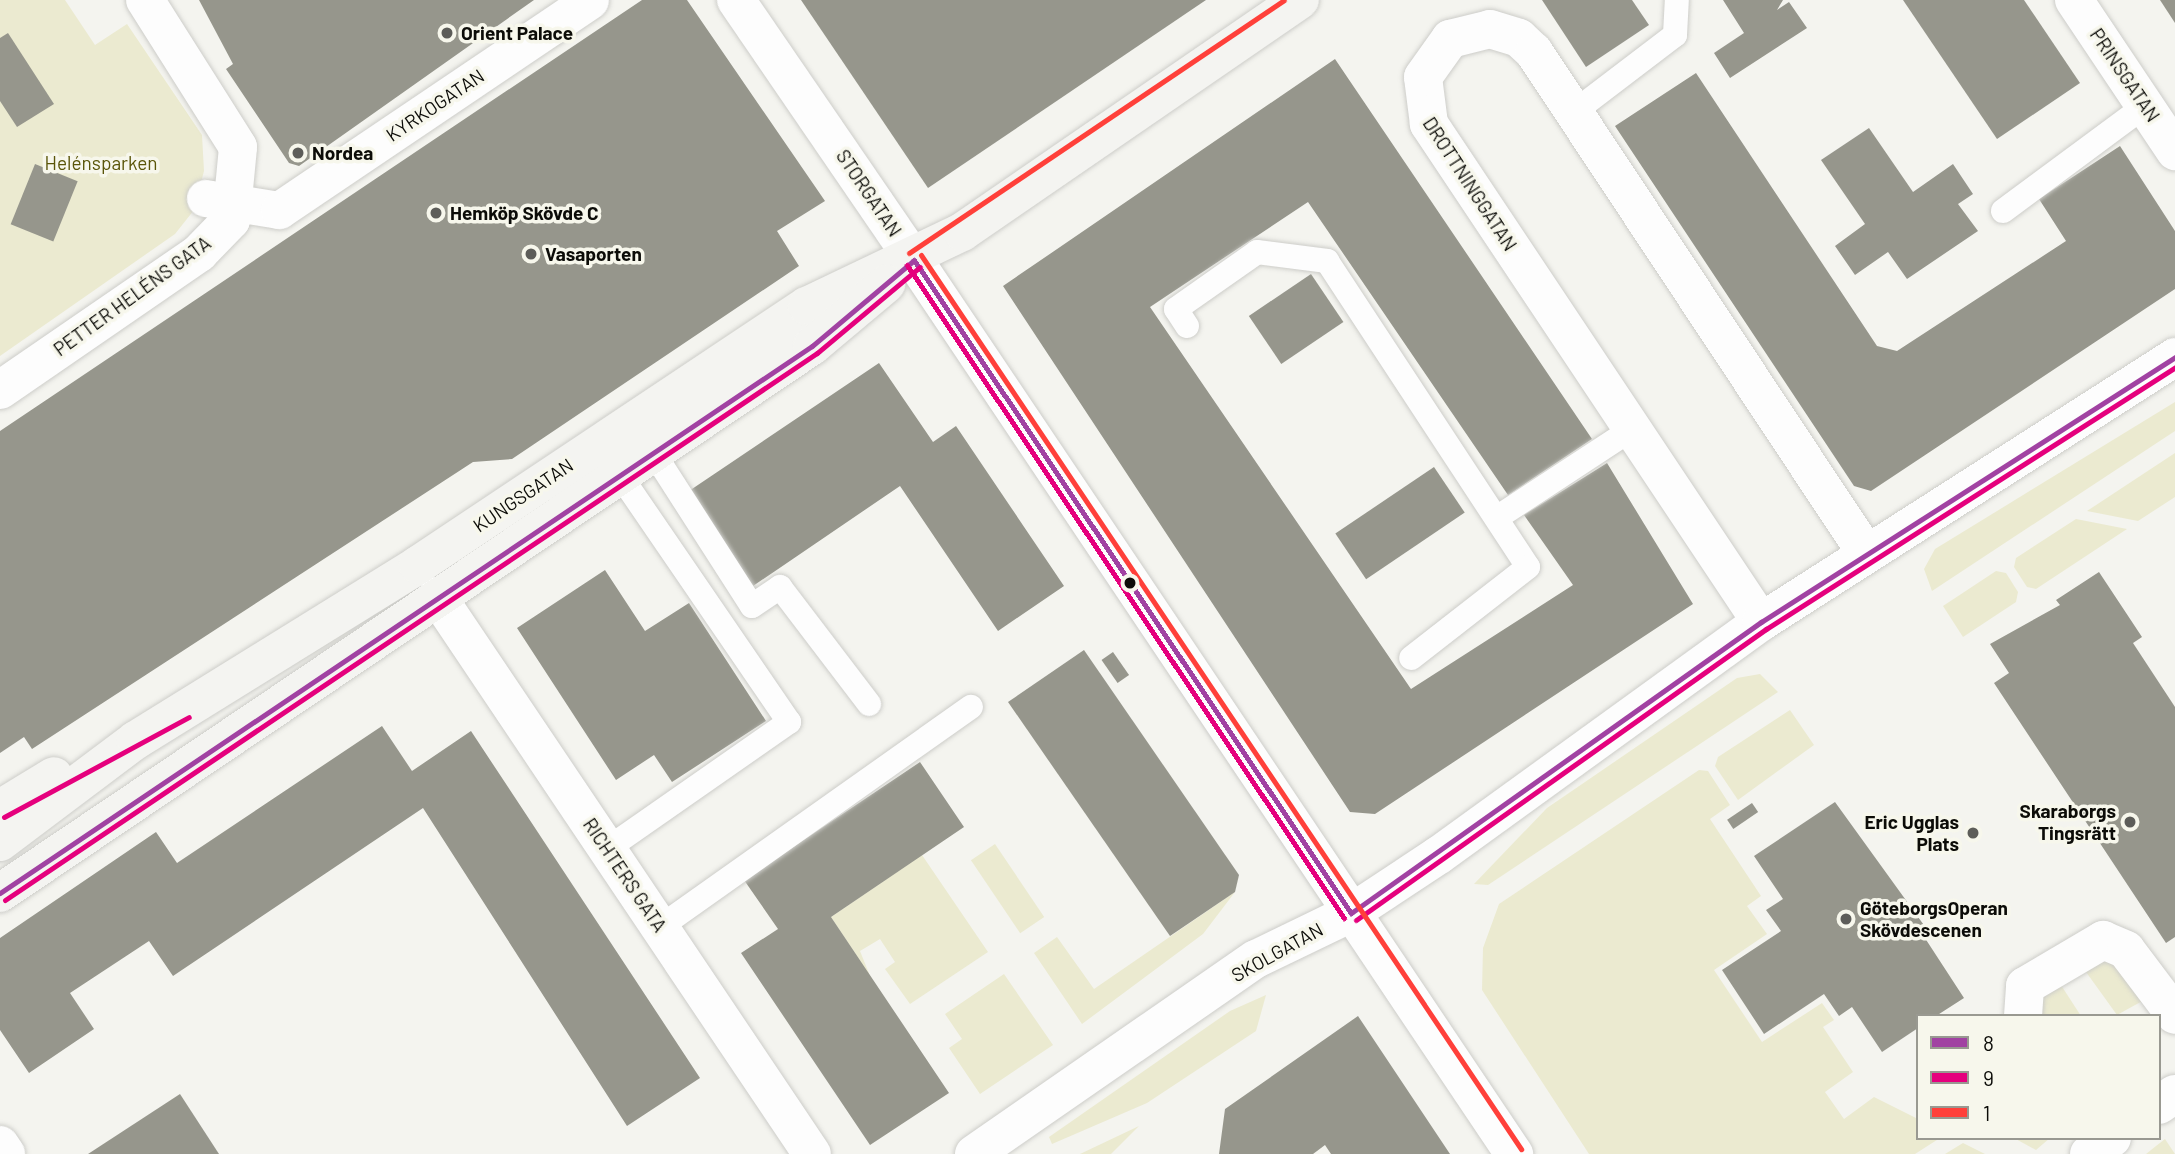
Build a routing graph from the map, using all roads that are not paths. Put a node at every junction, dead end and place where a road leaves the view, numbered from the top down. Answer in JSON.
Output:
{"nodes":[{"id":1,"x":145,"y":0,"type":"edge"},
{"id":2,"x":590,"y":0,"type":"edge"},
{"id":3,"x":736,"y":0,"type":"edge"},
{"id":4,"x":1300,"y":0,"type":"edge"},
{"id":5,"x":1677,"y":0,"type":"edge"},
{"id":6,"x":2074,"y":0,"type":"edge"},
{"id":7,"x":2145,"y":106,"type":"junction"},
{"id":8,"x":1574,"y":112,"type":"junction"},
{"id":9,"x":2175,"y":151,"type":"edge"},
{"id":10,"x":220,"y":201,"type":"junction"},
{"id":11,"x":2003,"y":211,"type":"dead end"},
{"id":12,"x":914,"y":260,"type":"junction"},
{"id":13,"x":1187,"y":326,"type":"dead end"},
{"id":14,"x":2175,"y":357,"type":"edge"},
{"id":15,"x":0,"y":390,"type":"edge"},
{"id":16,"x":1632,"y":429,"type":"junction"},
{"id":17,"x":653,"y":452,"type":"junction"},
{"id":18,"x":620,"y":474,"type":"junction"},
{"id":19,"x":1499,"y":517,"type":"junction"},
{"id":20,"x":1866,"y":553,"type":"junction"},
{"id":21,"x":437,"y":596,"type":"junction"},
{"id":22,"x":1761,"y":622,"type":"junction"},
{"id":23,"x":1411,"y":658,"type":"dead end"},
{"id":24,"x":869,"y":705,"type":"dead end"},
{"id":25,"x":971,"y":707,"type":"dead end"},
{"id":26,"x":135,"y":740,"type":"junction"},
{"id":27,"x":0,"y":809,"type":"edge"},
{"id":28,"x":0,"y":842,"type":"edge"},
{"id":29,"x":607,"y":849,"type":"junction"},
{"id":30,"x":0,"y":893,"type":"edge"},
{"id":31,"x":1351,"y":913,"type":"junction"},
{"id":32,"x":660,"y":927,"type":"junction"},
{"id":33,"x":2023,"y":1014,"type":"edge"},
{"id":34,"x":2175,"y":1015,"type":"edge"},
{"id":35,"x":0,"y":1145,"type":"edge"},
{"id":36,"x":6,"y":1154,"type":"edge"},
{"id":37,"x":813,"y":1154,"type":"edge"},
{"id":38,"x":974,"y":1154,"type":"edge"},
{"id":39,"x":1514,"y":1154,"type":"edge"}],
"edges":[{"from":1,"to":10,"type":"street","name":"PETTER HELÉNS GATA"},
{"from":2,"to":10,"type":"street","name":"KYRKOGATAN"},
{"from":3,"to":12,"type":"street","name":"STORGATAN"},
{"from":4,"to":12,"type":"main road","name":"KUNGSGATAN"},
{"from":5,"to":8,"type":"lane"},
{"from":6,"to":7,"type":"street","name":"PRINSGATAN"},
{"from":7,"to":9,"type":"street","name":"PRINSGATAN"},
{"from":7,"to":11,"type":"lane"},
{"from":8,"to":16,"type":"street","name":"DROTTNINGGATAN"},
{"from":8,"to":20,"type":"street","name":"DROTTNINGGATAN"},
{"from":10,"to":15,"type":"street","name":"PETTER HELÉNS GATA"},
{"from":12,"to":17,"type":"main road","name":"KUNGSGATAN"},
{"from":12,"to":26,"type":"main road","name":"KUNGSGATAN"},
{"from":12,"to":31,"type":"street","name":"STORGATAN"},
{"from":13,"to":19,"type":"lane"},
{"from":14,"to":20,"type":"street","name":"SKOLGATAN"},
{"from":16,"to":19,"type":"lane"},
{"from":16,"to":22,"type":"street","name":"DROTTNINGGATAN"},
{"from":17,"to":18,"type":"main road","name":"KUNGSGATAN"},
{"from":17,"to":24,"type":"lane"},
{"from":18,"to":21,"type":"main road","name":"KUNGSGATAN"},
{"from":18,"to":29,"type":"lane"},
{"from":19,"to":23,"type":"lane"},
{"from":20,"to":22,"type":"street","name":"SKOLGATAN"},
{"from":21,"to":29,"type":"street","name":"RICHTERS GATA"},
{"from":21,"to":30,"type":"main road","name":"KUNGSGATAN"},
{"from":22,"to":31,"type":"street","name":"SKOLGATAN"},
{"from":25,"to":32,"type":"lane"},
{"from":26,"to":27,"type":"main road","name":"KUNGSGATAN"},
{"from":26,"to":28,"type":"main road","name":"KUNGSGATAN"},
{"from":29,"to":32,"type":"street","name":"RICHTERS GATA"},
{"from":31,"to":38,"type":"street","name":"SKOLGATAN"},
{"from":31,"to":39,"type":"street","name":"STORGATAN"},
{"from":32,"to":37,"type":"street","name":"RICHTERS GATA"},
{"from":33,"to":34,"type":"street"},
{"from":35,"to":36,"type":"street"}]}
